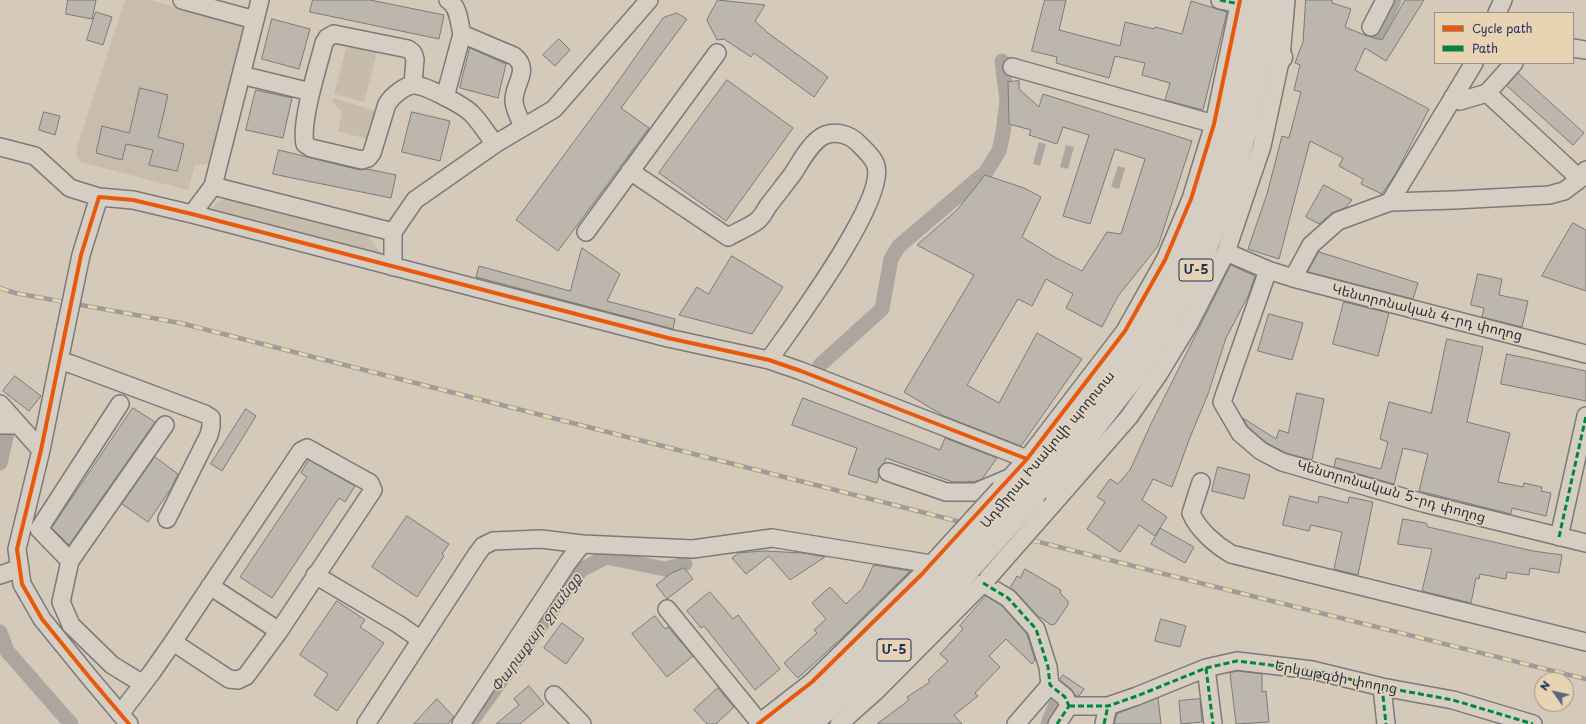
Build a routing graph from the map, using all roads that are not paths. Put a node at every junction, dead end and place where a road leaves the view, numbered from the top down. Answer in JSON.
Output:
{"nodes":[{"id":1,"x":182,"y":0,"type":"edge"},
{"id":2,"x":260,"y":0,"type":"edge"},
{"id":3,"x":448,"y":0,"type":"edge"},
{"id":4,"x":650,"y":0,"type":"edge"},
{"id":5,"x":1220,"y":0,"type":"edge"},
{"id":6,"x":1270,"y":0,"type":"edge"},
{"id":7,"x":1286,"y":0,"type":"edge"},
{"id":8,"x":1385,"y":0,"type":"edge"},
{"id":9,"x":1503,"y":0,"type":"edge"},
{"id":10,"x":1244,"y":1,"type":"edge"},
{"id":11,"x":1497,"y":12,"type":"edge"},
{"id":12,"x":255,"y":20,"type":"junction"},
{"id":13,"x":1371,"y":27,"type":"dead end"},
{"id":14,"x":462,"y":34,"type":"junction"},
{"id":15,"x":1574,"y":48,"type":"edge"},
{"id":16,"x":1586,"y":50,"type":"edge"},
{"id":17,"x":717,"y":53,"type":"dead end"},
{"id":18,"x":1272,"y":56,"type":"junction"},
{"id":19,"x":1473,"y":64,"type":"edge"},
{"id":20,"x":1513,"y":64,"type":"edge"},
{"id":21,"x":1012,"y":67,"type":"dead end"},
{"id":22,"x":241,"y":75,"type":"junction"},
{"id":23,"x":413,"y":84,"type":"junction"},
{"id":24,"x":311,"y":92,"type":"junction"},
{"id":25,"x":1487,"y":93,"type":"junction"},
{"id":26,"x":445,"y":97,"type":"junction"},
{"id":27,"x":1453,"y":97,"type":"junction"},
{"id":28,"x":1214,"y":124,"type":"junction"},
{"id":29,"x":523,"y":127,"type":"junction"},
{"id":30,"x":495,"y":144,"type":"junction"},
{"id":31,"x":0,"y":147,"type":"edge"},
{"id":32,"x":630,"y":171,"type":"junction"},
{"id":33,"x":1583,"y":174,"type":"edge"},
{"id":34,"x":213,"y":186,"type":"junction"},
{"id":35,"x":99,"y":196,"type":"junction"},
{"id":36,"x":1390,"y":202,"type":"junction"},
{"id":37,"x":192,"y":214,"type":"junction"},
{"id":38,"x":394,"y":232,"type":"junction"},
{"id":39,"x":586,"y":232,"type":"dead end"},
{"id":40,"x":1226,"y":252,"type":"junction"},
{"id":41,"x":393,"y":267,"type":"junction"},
{"id":42,"x":1268,"y":270,"type":"junction"},
{"id":43,"x":1293,"y":278,"type":"junction"},
{"id":44,"x":1586,"y":354,"type":"edge"},
{"id":45,"x":769,"y":360,"type":"junction"},
{"id":46,"x":59,"y":361,"type":"junction"},
{"id":47,"x":0,"y":404,"type":"edge"},
{"id":48,"x":120,"y":404,"type":"dead end"},
{"id":49,"x":1586,"y":416,"type":"edge"},
{"id":50,"x":18,"y":425,"type":"junction"},
{"id":51,"x":165,"y":425,"type":"dead end"},
{"id":52,"x":0,"y":426,"type":"edge"},
{"id":53,"x":41,"y":450,"type":"junction"},
{"id":54,"x":1027,"y":459,"type":"junction"},
{"id":55,"x":888,"y":472,"type":"dead end"},
{"id":56,"x":1201,"y":482,"type":"dead end"},
{"id":57,"x":1023,"y":492,"type":"junction"},
{"id":58,"x":166,"y":519,"type":"dead end"},
{"id":59,"x":1559,"y":537,"type":"junction"},
{"id":60,"x":1586,"y":543,"type":"edge"},
{"id":61,"x":582,"y":544,"type":"junction"},
{"id":62,"x":70,"y":561,"type":"junction"},
{"id":63,"x":20,"y":568,"type":"junction"},
{"id":64,"x":961,"y":569,"type":"junction"},
{"id":65,"x":0,"y":575,"type":"edge"},
{"id":66,"x":315,"y":575,"type":"junction"},
{"id":67,"x":210,"y":586,"type":"junction"},
{"id":68,"x":667,"y":609,"type":"dead end"},
{"id":69,"x":278,"y":631,"type":"junction"},
{"id":70,"x":421,"y":640,"type":"junction"},
{"id":71,"x":173,"y":642,"type":"junction"},
{"id":72,"x":1586,"y":642,"type":"edge"},
{"id":73,"x":1206,"y":668,"type":"junction"},
{"id":74,"x":144,"y":684,"type":"junction"},
{"id":75,"x":1050,"y":685,"type":"junction"},
{"id":76,"x":1382,"y":687,"type":"junction"},
{"id":77,"x":554,"y":695,"type":"dead end"},
{"id":78,"x":1069,"y":706,"type":"junction"},
{"id":79,"x":1108,"y":706,"type":"junction"},
{"id":80,"x":125,"y":721,"type":"edge"},
{"id":81,"x":577,"y":723,"type":"edge"},
{"id":82,"x":366,"y":724,"type":"edge"},
{"id":83,"x":461,"y":724,"type":"edge"},
{"id":84,"x":759,"y":724,"type":"edge"},
{"id":85,"x":781,"y":724,"type":"edge"},
{"id":86,"x":810,"y":724,"type":"edge"},
{"id":87,"x":839,"y":724,"type":"edge"},
{"id":88,"x":1016,"y":724,"type":"edge"},
{"id":89,"x":1057,"y":724,"type":"edge"},
{"id":90,"x":1104,"y":724,"type":"edge"},
{"id":91,"x":1213,"y":724,"type":"edge"},
{"id":92,"x":1386,"y":724,"type":"edge"},
{"id":93,"x":1533,"y":724,"type":"edge"}],
"edges":[{"from":1,"to":12,"type":"street"},
{"from":2,"to":12,"type":"street"},
{"from":3,"to":14,"type":"street"},
{"from":4,"to":29,"type":"street"},
{"from":5,"to":10,"type":"street"},
{"from":6,"to":18,"type":"highway","name":"Ադմիրալ Իսակովի պողոտա","number":"Մ-5"},
{"from":7,"to":18,"type":"street"},
{"from":8,"to":13,"type":"street"},
{"from":9,"to":11,"type":"street"},
{"from":10,"to":28,"type":"street"},
{"from":10,"to":57,"type":"highway","name":"Ադմիրալ Իսակովի պողոտա","number":"Մ-5"},
{"from":12,"to":22,"type":"street"},
{"from":14,"to":26,"type":"street"},
{"from":14,"to":29,"type":"street"},
{"from":15,"to":16,"type":"street"},
{"from":17,"to":32,"type":"street"},
{"from":18,"to":40,"type":"street"},
{"from":18,"to":57,"type":"highway","name":"Ադմիրալ Իսակովի պողոտա","number":"Մ-5"},
{"from":19,"to":27,"type":"street"},
{"from":20,"to":25,"type":"street"},
{"from":21,"to":28,"type":"street"},
{"from":22,"to":24,"type":"street"},
{"from":22,"to":34,"type":"street"},
{"from":23,"to":24,"type":"street"},
{"from":23,"to":24,"type":"street"},
{"from":23,"to":26,"type":"street"},
{"from":25,"to":27,"type":"street"},
{"from":25,"to":33,"type":"street"},
{"from":26,"to":30,"type":"street"},
{"from":27,"to":36,"type":"street"},
{"from":28,"to":54,"type":"street"},
{"from":29,"to":30,"type":"street"},
{"from":30,"to":38,"type":"street"},
{"from":31,"to":35,"type":"street"},
{"from":32,"to":39,"type":"street"},
{"from":32,"to":45,"type":"street"},
{"from":33,"to":36,"type":"street"},
{"from":34,"to":37,"type":"street"},
{"from":34,"to":38,"type":"street"},
{"from":35,"to":37,"type":"street"},
{"from":35,"to":46,"type":"street","bridge":true},
{"from":36,"to":43,"type":"street"},
{"from":37,"to":41,"type":"street"},
{"from":38,"to":41,"type":"street"},
{"from":40,"to":42,"type":"street","name":"Կենտրոնական 4-րդ փողոց"},
{"from":40,"to":57,"type":"street"},
{"from":41,"to":45,"type":"street"},
{"from":42,"to":43,"type":"street","name":"Կենտրոնական 4-րդ փողոց"},
{"from":42,"to":59,"type":"street","name":"Կենտրոնական 5-րդ փողոց"},
{"from":43,"to":44,"type":"street","name":"Կենտրոնական 4-րդ փողոց"},
{"from":45,"to":54,"type":"street"},
{"from":46,"to":53,"type":"street"},
{"from":46,"to":58,"type":"street"},
{"from":47,"to":50,"type":"street"},
{"from":48,"to":62,"type":"street"},
{"from":49,"to":59,"type":"street"},
{"from":50,"to":52,"type":"street"},
{"from":50,"to":53,"type":"street"},
{"from":51,"to":62,"type":"street"},
{"from":53,"to":63,"type":"street"},
{"from":54,"to":57,"type":"street"},
{"from":55,"to":57,"type":"street"},
{"from":56,"to":72,"type":"street"},
{"from":57,"to":64,"type":"highway","name":"Ադմիրալ Իսակովի պողոտա","number":"Մ-5","bridge":true},
{"from":57,"to":64,"type":"street","bridge":true},
{"from":59,"to":60,"type":"street","name":"Կենտրոնական 5-րդ փողոց"},
{"from":61,"to":64,"type":"street"},
{"from":61,"to":70,"type":"street"},
{"from":61,"to":83,"type":"street"},
{"from":62,"to":74,"type":"street"},
{"from":63,"to":65,"type":"street"},
{"from":63,"to":80,"type":"street"},
{"from":64,"to":75,"type":"street"},
{"from":64,"to":84,"type":"street"},
{"from":64,"to":85,"type":"highway","name":"Ադմիրալ Իսակովի պողոտա","number":"Մ-5"},
{"from":64,"to":86,"type":"highway","name":"Ադմիրալ Իսակովի պողոտա","number":"Մ-5"},
{"from":64,"to":87,"type":"street"},
{"from":66,"to":67,"type":"street"},
{"from":66,"to":69,"type":"street"},
{"from":66,"to":70,"type":"street"},
{"from":67,"to":69,"type":"street"},
{"from":67,"to":71,"type":"street"},
{"from":68,"to":84,"type":"street"},
{"from":69,"to":71,"type":"street"},
{"from":70,"to":82,"type":"street"},
{"from":71,"to":74,"type":"street"},
{"from":73,"to":76,"type":"street","name":"Երկաթգծի փողոց"},
{"from":73,"to":79,"type":"street","name":"Երկաթգծի փողոց"},
{"from":73,"to":91,"type":"street"},
{"from":74,"to":80,"type":"street"},
{"from":75,"to":78,"type":"street"},
{"from":75,"to":88,"type":"street"},
{"from":76,"to":92,"type":"street"},
{"from":76,"to":93,"type":"street","name":"Երկաթգծի փողոց"},
{"from":77,"to":81,"type":"street"},
{"from":78,"to":79,"type":"street","name":"Երկաթգծի փողոց"},
{"from":78,"to":89,"type":"street"},
{"from":79,"to":90,"type":"street"}]}
